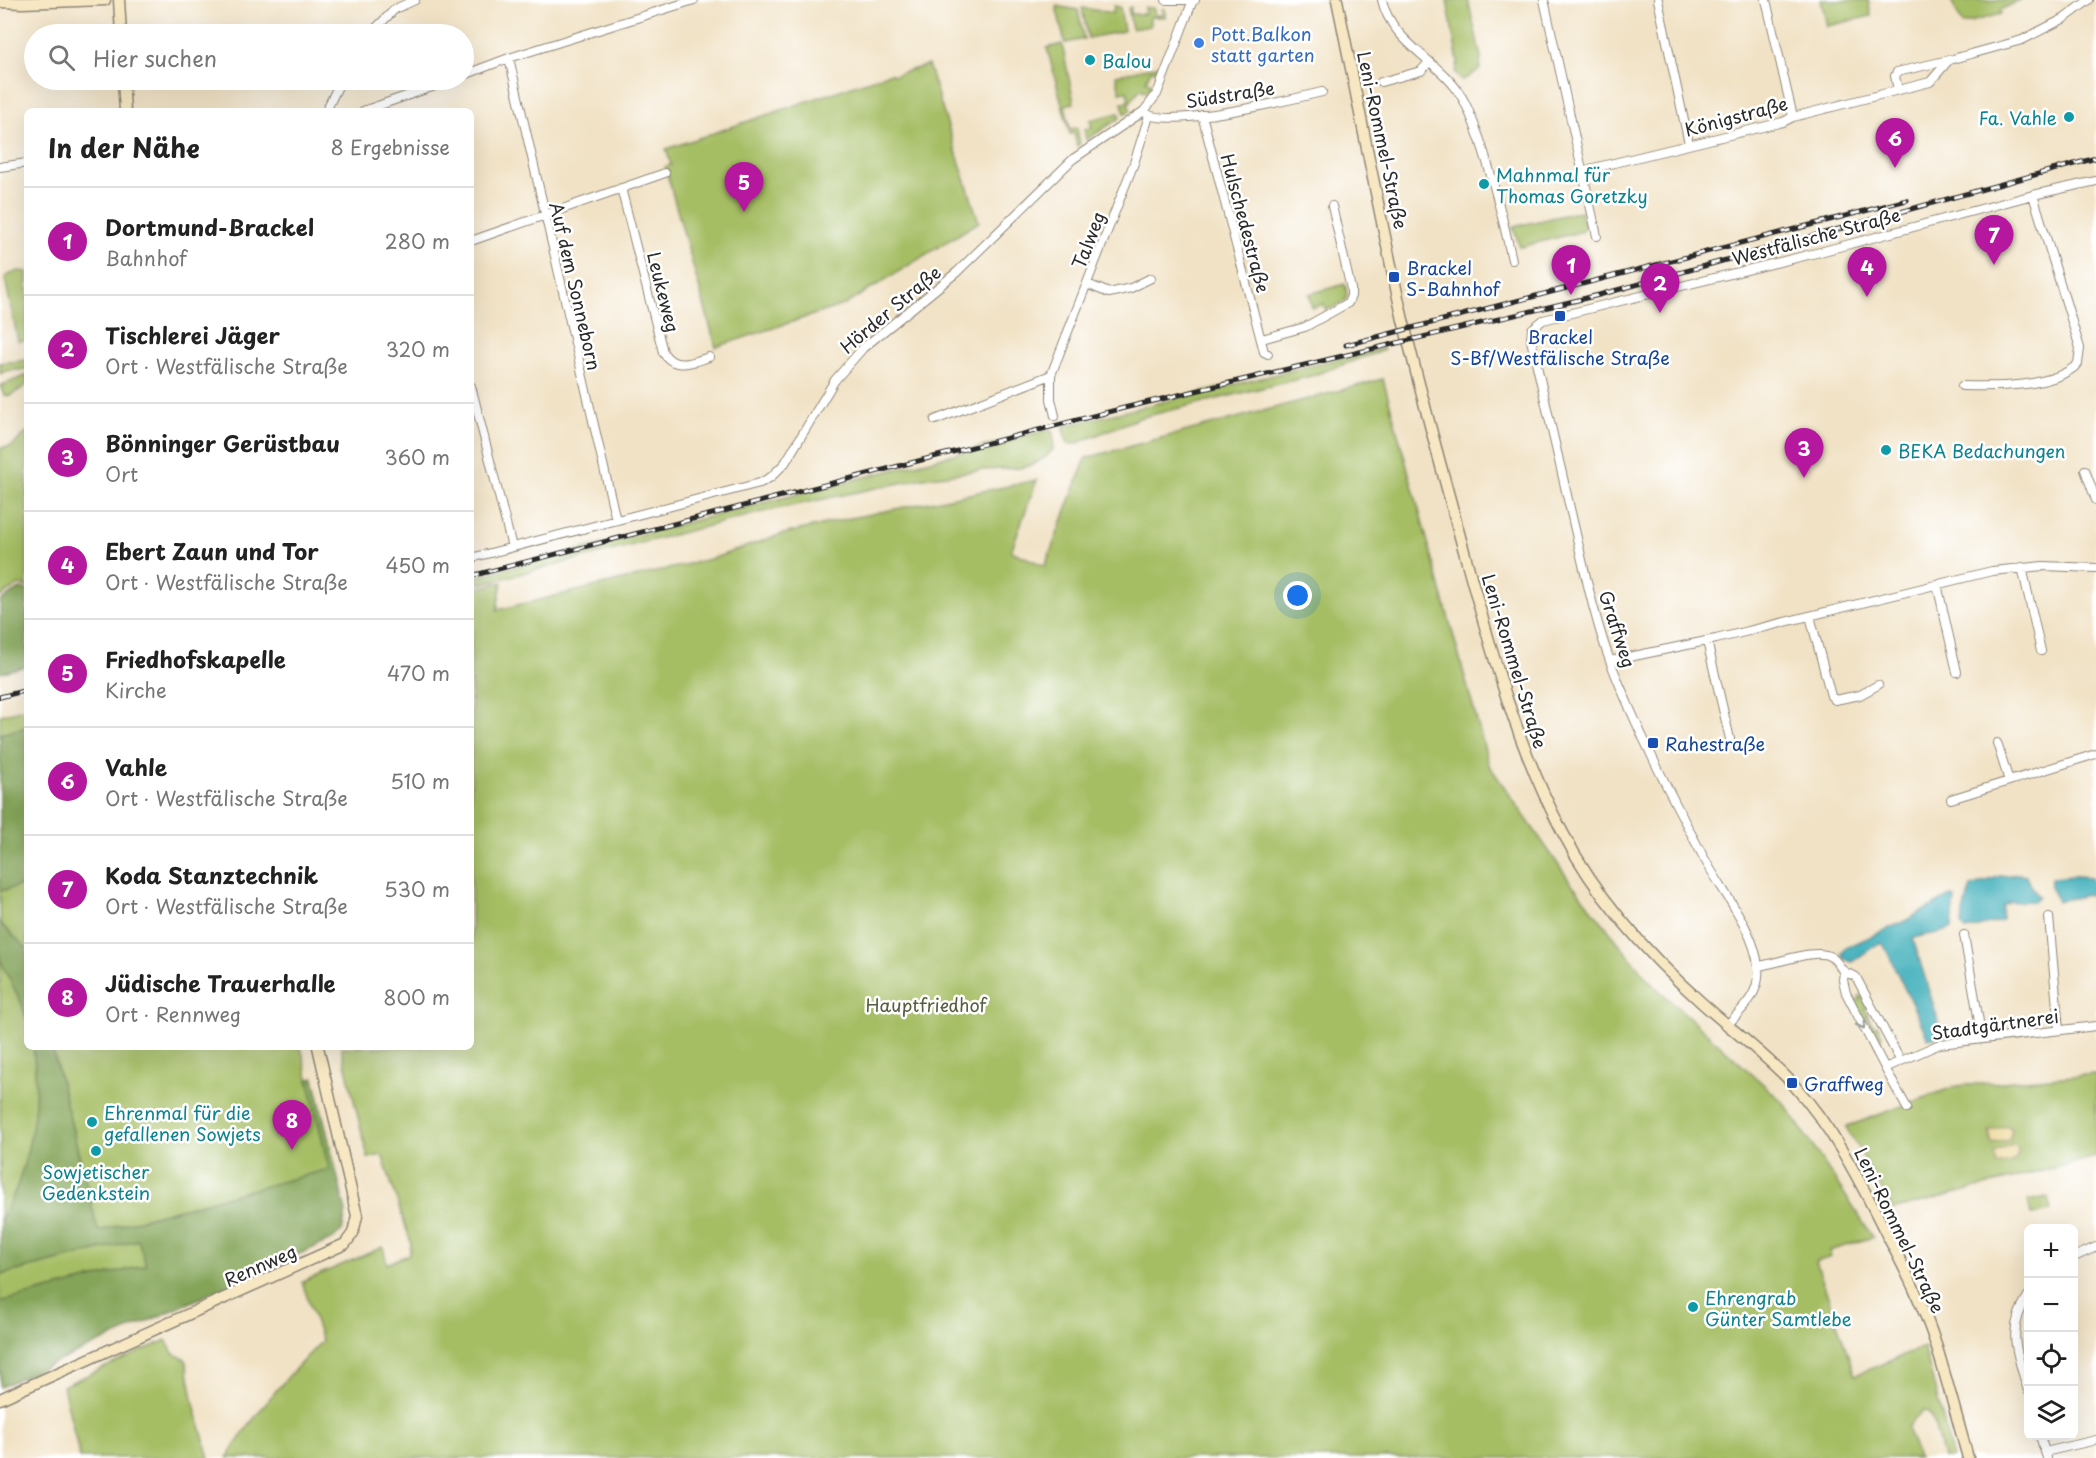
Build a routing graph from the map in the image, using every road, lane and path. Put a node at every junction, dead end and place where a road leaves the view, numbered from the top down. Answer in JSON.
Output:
{"nodes":[{"id":1,"x":105,"y":0,"type":"edge"},
{"id":2,"x":119,"y":0,"type":"edge"},
{"id":3,"x":414,"y":0,"type":"edge"},
{"id":4,"x":694,"y":0,"type":"edge"},
{"id":5,"x":1166,"y":0,"type":"edge"},
{"id":6,"x":1194,"y":0,"type":"edge"},
{"id":7,"x":1337,"y":0,"type":"edge"},
{"id":8,"x":1382,"y":0,"type":"edge"},
{"id":9,"x":1544,"y":0,"type":"edge"},
{"id":10,"x":1658,"y":0,"type":"edge"},
{"id":11,"x":1766,"y":0,"type":"edge"},
{"id":12,"x":2089,"y":0,"type":"edge"},
{"id":13,"x":0,"y":2,"type":"edge"},
{"id":14,"x":395,"y":4,"type":"edge"},
{"id":15,"x":120,"y":24,"type":"edge"},
{"id":16,"x":378,"y":24,"type":"edge"},
{"id":17,"x":508,"y":58,"type":"junction"},
{"id":18,"x":1949,"y":60,"type":"junction"},
{"id":19,"x":1429,"y":62,"type":"junction"},
{"id":20,"x":474,"y":71,"type":"edge"},
{"id":21,"x":1381,"y":82,"type":"dead end"},
{"id":22,"x":124,"y":90,"type":"edge"},
{"id":23,"x":336,"y":90,"type":"edge"},
{"id":24,"x":423,"y":90,"type":"edge"},
{"id":25,"x":1898,"y":90,"type":"junction"},
{"id":26,"x":1322,"y":92,"type":"dead end"},
{"id":27,"x":125,"y":108,"type":"edge"},
{"id":28,"x":327,"y":108,"type":"edge"},
{"id":29,"x":372,"y":108,"type":"edge"},
{"id":30,"x":1146,"y":114,"type":"junction"},
{"id":31,"x":1202,"y":115,"type":"junction"},
{"id":32,"x":1793,"y":117,"type":"junction"},
{"id":33,"x":1689,"y":144,"type":"junction"},
{"id":34,"x":24,"y":163,"type":"edge"},
{"id":35,"x":0,"y":167,"type":"edge"},
{"id":36,"x":1581,"y":171,"type":"junction"},
{"id":37,"x":665,"y":173,"type":"dead end"},
{"id":38,"x":2096,"y":181,"type":"edge"},
{"id":39,"x":621,"y":188,"type":"junction"},
{"id":40,"x":2033,"y":195,"type":"junction"},
{"id":41,"x":1332,"y":206,"type":"dead end"},
{"id":42,"x":544,"y":216,"type":"junction"},
{"id":43,"x":1597,"y":236,"type":"dead end"},
{"id":44,"x":474,"y":240,"type":"edge"},
{"id":45,"x":1512,"y":260,"type":"dead end"},
{"id":46,"x":1151,"y":278,"type":"dead end"},
{"id":47,"x":1087,"y":284,"type":"junction"},
{"id":48,"x":1543,"y":320,"type":"joint"},
{"id":49,"x":1262,"y":339,"type":"junction"},
{"id":50,"x":1268,"y":354,"type":"dead end"},
{"id":51,"x":709,"y":357,"type":"dead end"},
{"id":52,"x":1051,"y":375,"type":"junction"},
{"id":53,"x":1962,"y":386,"type":"dead end"},
{"id":54,"x":474,"y":398,"type":"edge"},
{"id":55,"x":1055,"y":416,"type":"dead end"},
{"id":56,"x":935,"y":420,"type":"dead end"},
{"id":57,"x":2085,"y":470,"type":"dead end"},
{"id":58,"x":2096,"y":500,"type":"edge"},
{"id":59,"x":616,"y":520,"type":"junction"},
{"id":60,"x":512,"y":547,"type":"junction"},
{"id":61,"x":474,"y":557,"type":"edge"},
{"id":62,"x":2022,"y":567,"type":"junction"},
{"id":63,"x":2096,"y":568,"type":"edge"},
{"id":64,"x":1937,"y":584,"type":"junction"},
{"id":65,"x":1810,"y":616,"type":"junction"},
{"id":66,"x":1707,"y":641,"type":"junction"},
{"id":67,"x":2041,"y":651,"type":"dead end"},
{"id":68,"x":1610,"y":661,"type":"junction"},
{"id":69,"x":1957,"y":672,"type":"dead end"},
{"id":70,"x":1878,"y":685,"type":"dead end"},
{"id":71,"x":1730,"y":739,"type":"dead end"},
{"id":72,"x":1997,"y":743,"type":"dead end"},
{"id":73,"x":2096,"y":754,"type":"edge"},
{"id":74,"x":2009,"y":781,"type":"junction"},
{"id":75,"x":1951,"y":799,"type":"dead end"},
{"id":76,"x":2049,"y":917,"type":"dead end"},
{"id":77,"x":1964,"y":935,"type":"dead end"},
{"id":78,"x":1758,"y":966,"type":"junction"},
{"id":79,"x":1844,"y":971,"type":"junction"},
{"id":80,"x":1728,"y":1024,"type":"junction"},
{"id":81,"x":2096,"y":1026,"type":"edge"},
{"id":82,"x":2059,"y":1030,"type":"junction"},
{"id":83,"x":1982,"y":1039,"type":"junction"},
{"id":84,"x":319,"y":1050,"type":"edge"},
{"id":85,"x":1900,"y":1060,"type":"junction"},
{"id":86,"x":1885,"y":1068,"type":"junction"},
{"id":87,"x":1906,"y":1108,"type":"dead end"},
{"id":88,"x":2096,"y":1247,"type":"edge"},
{"id":89,"x":2078,"y":1255,"type":"edge"},
{"id":90,"x":2024,"y":1302,"type":"edge"},
{"id":91,"x":2027,"y":1386,"type":"edge"},
{"id":92,"x":0,"y":1399,"type":"edge"},
{"id":93,"x":2041,"y":1440,"type":"edge"},
{"id":94,"x":2096,"y":1440,"type":"edge"},
{"id":95,"x":2046,"y":1455,"type":"edge"},
{"id":96,"x":1968,"y":1458,"type":"edge"}],
"edges":[{"from":1,"to":13,"type":"main road"},
{"from":2,"to":15,"type":"main road"},
{"from":3,"to":14,"type":"street"},
{"from":4,"to":17,"type":"street"},
{"from":5,"to":6,"type":"street"},
{"from":6,"to":30,"type":"street","name":"Hörder Straße"},
{"from":7,"to":80,"type":"main road","name":"Leni-Rommel-Straße"},
{"from":8,"to":19,"type":"street"},
{"from":9,"to":36,"type":"street"},
{"from":10,"to":33,"type":"street"},
{"from":11,"to":32,"type":"street"},
{"from":12,"to":18,"type":"street"},
{"from":14,"to":16,"type":"street"},
{"from":17,"to":20,"type":"street"},
{"from":17,"to":42,"type":"street","name":"Auf dem Sonneborn"},
{"from":18,"to":25,"type":"street","name":"Königstraße"},
{"from":18,"to":25,"type":"street"},
{"from":19,"to":21,"type":"street"},
{"from":19,"to":45,"type":"street"},
{"from":22,"to":27,"type":"main road"},
{"from":23,"to":28,"type":"street"},
{"from":24,"to":29,"type":"street"},
{"from":25,"to":32,"type":"street","name":"Königstraße"},
{"from":26,"to":31,"type":"street","name":"Südstraße"},
{"from":30,"to":31,"type":"street","name":"Südstraße"},
{"from":30,"to":47,"type":"street","name":"Talweg"},
{"from":30,"to":59,"type":"street","name":"Hörder Straße"},
{"from":31,"to":49,"type":"street","name":"Hulschedestraße"},
{"from":32,"to":33,"type":"street","name":"Königstraße"},
{"from":33,"to":36,"type":"street","name":"Königstraße"},
{"from":34,"to":35,"type":"street"},
{"from":36,"to":43,"type":"street"},
{"from":37,"to":39,"type":"street"},
{"from":38,"to":40,"type":"street","name":"Westfälische Straße"},
{"from":39,"to":42,"type":"street"},
{"from":39,"to":51,"type":"street","name":"Leukeweg"},
{"from":40,"to":48,"type":"street","name":"Westfälische Straße"},
{"from":40,"to":53,"type":"street"},
{"from":41,"to":49,"type":"street"},
{"from":42,"to":44,"type":"street"},
{"from":42,"to":59,"type":"street","name":"Auf dem Sonneborn"},
{"from":46,"to":47,"type":"street"},
{"from":47,"to":52,"type":"street","name":"Talweg"},
{"from":48,"to":68,"type":"street","name":"Graffweg"},
{"from":49,"to":50,"type":"street","name":"Hulschedestraße"},
{"from":52,"to":55,"type":"street","name":"Talweg"},
{"from":52,"to":56,"type":"street"},
{"from":54,"to":60,"type":"street"},
{"from":57,"to":58,"type":"street"},
{"from":59,"to":60,"type":"street","name":"Hörder Straße"},
{"from":60,"to":61,"type":"street","name":"Hörder Straße"},
{"from":62,"to":63,"type":"street"},
{"from":62,"to":64,"type":"street"},
{"from":62,"to":67,"type":"street"},
{"from":64,"to":65,"type":"street"},
{"from":64,"to":69,"type":"street"},
{"from":65,"to":66,"type":"street"},
{"from":65,"to":70,"type":"street"},
{"from":66,"to":68,"type":"street"},
{"from":66,"to":71,"type":"street"},
{"from":68,"to":78,"type":"street","name":"Graffweg"},
{"from":72,"to":74,"type":"street"},
{"from":73,"to":74,"type":"street"},
{"from":74,"to":75,"type":"street"},
{"from":76,"to":82,"type":"street"},
{"from":77,"to":83,"type":"street"},
{"from":78,"to":79,"type":"street"},
{"from":78,"to":80,"type":"street","name":"Graffweg"},
{"from":79,"to":85,"type":"street"},
{"from":79,"to":86,"type":"street","one_way":true},
{"from":80,"to":96,"type":"main road","name":"Leni-Rommel-Straße"},
{"from":81,"to":82,"type":"street","name":"Stadtgärtnerei"},
{"from":82,"to":83,"type":"street","name":"Stadtgärtnerei"},
{"from":83,"to":85,"type":"street","name":"Stadtgärtnerei"},
{"from":84,"to":92,"type":"main road","name":"Rennweg"},
{"from":85,"to":86,"type":"street","name":"Stadtgärtnerei"},
{"from":86,"to":87,"type":"street"},
{"from":88,"to":89,"type":"street"},
{"from":90,"to":91,"type":"street"},
{"from":93,"to":95,"type":"street"},
{"from":94,"to":95,"type":"street"}]}
